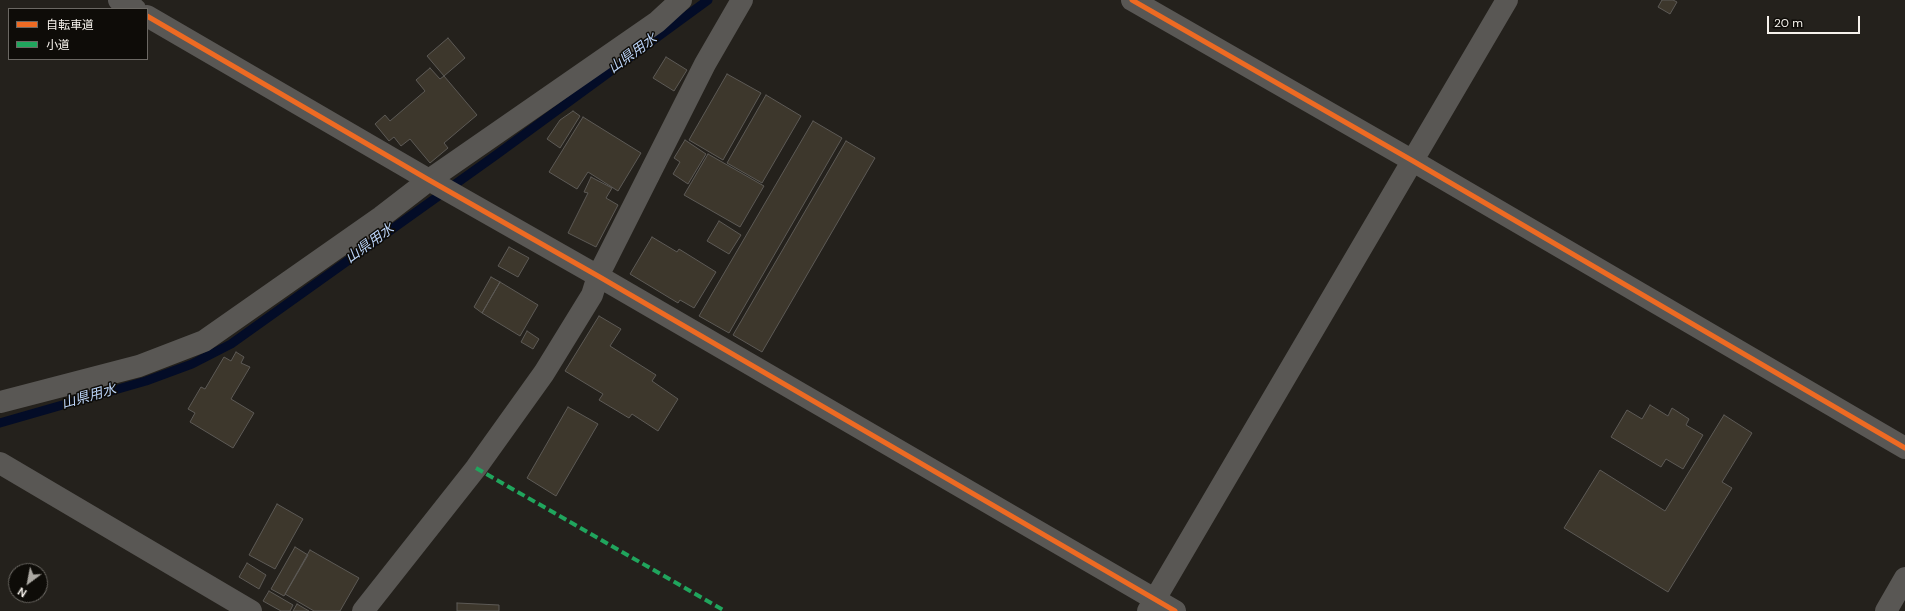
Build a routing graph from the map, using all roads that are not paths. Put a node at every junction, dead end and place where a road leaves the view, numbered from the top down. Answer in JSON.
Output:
{"nodes":[{"id":1,"x":119,"y":0,"type":"edge"},
{"id":2,"x":680,"y":0,"type":"edge"},
{"id":3,"x":742,"y":0,"type":"edge"},
{"id":4,"x":1132,"y":0,"type":"edge"},
{"id":5,"x":1507,"y":0,"type":"edge"},
{"id":6,"x":133,"y":8,"type":"edge"},
{"id":7,"x":148,"y":17,"type":"edge"},
{"id":8,"x":1413,"y":161,"type":"junction"},
{"id":9,"x":428,"y":180,"type":"junction"},
{"id":10,"x":598,"y":276,"type":"junction"},
{"id":11,"x":0,"y":402,"type":"edge"},
{"id":12,"x":1905,"y":448,"type":"edge"},
{"id":13,"x":0,"y":463,"type":"edge"},
{"id":14,"x":1905,"y":578,"type":"edge"},
{"id":15,"x":1151,"y":605,"type":"edge"},
{"id":16,"x":251,"y":611,"type":"edge"},
{"id":17,"x":363,"y":611,"type":"edge"},
{"id":18,"x":1174,"y":611,"type":"edge"},
{"id":19,"x":1886,"y":611,"type":"edge"}],
"edges":[{"from":1,"to":6,"type":"street"},
{"from":2,"to":9,"type":"street"},
{"from":3,"to":10,"type":"street"},
{"from":4,"to":8,"type":"street"},
{"from":5,"to":8,"type":"street"},
{"from":7,"to":9,"type":"street"},
{"from":8,"to":12,"type":"street"},
{"from":8,"to":15,"type":"street"},
{"from":9,"to":10,"type":"street"},
{"from":9,"to":11,"type":"street"},
{"from":10,"to":15,"type":"street"},
{"from":10,"to":17,"type":"street"},
{"from":13,"to":16,"type":"street"},
{"from":14,"to":19,"type":"street"},
{"from":15,"to":18,"type":"street"}]}
